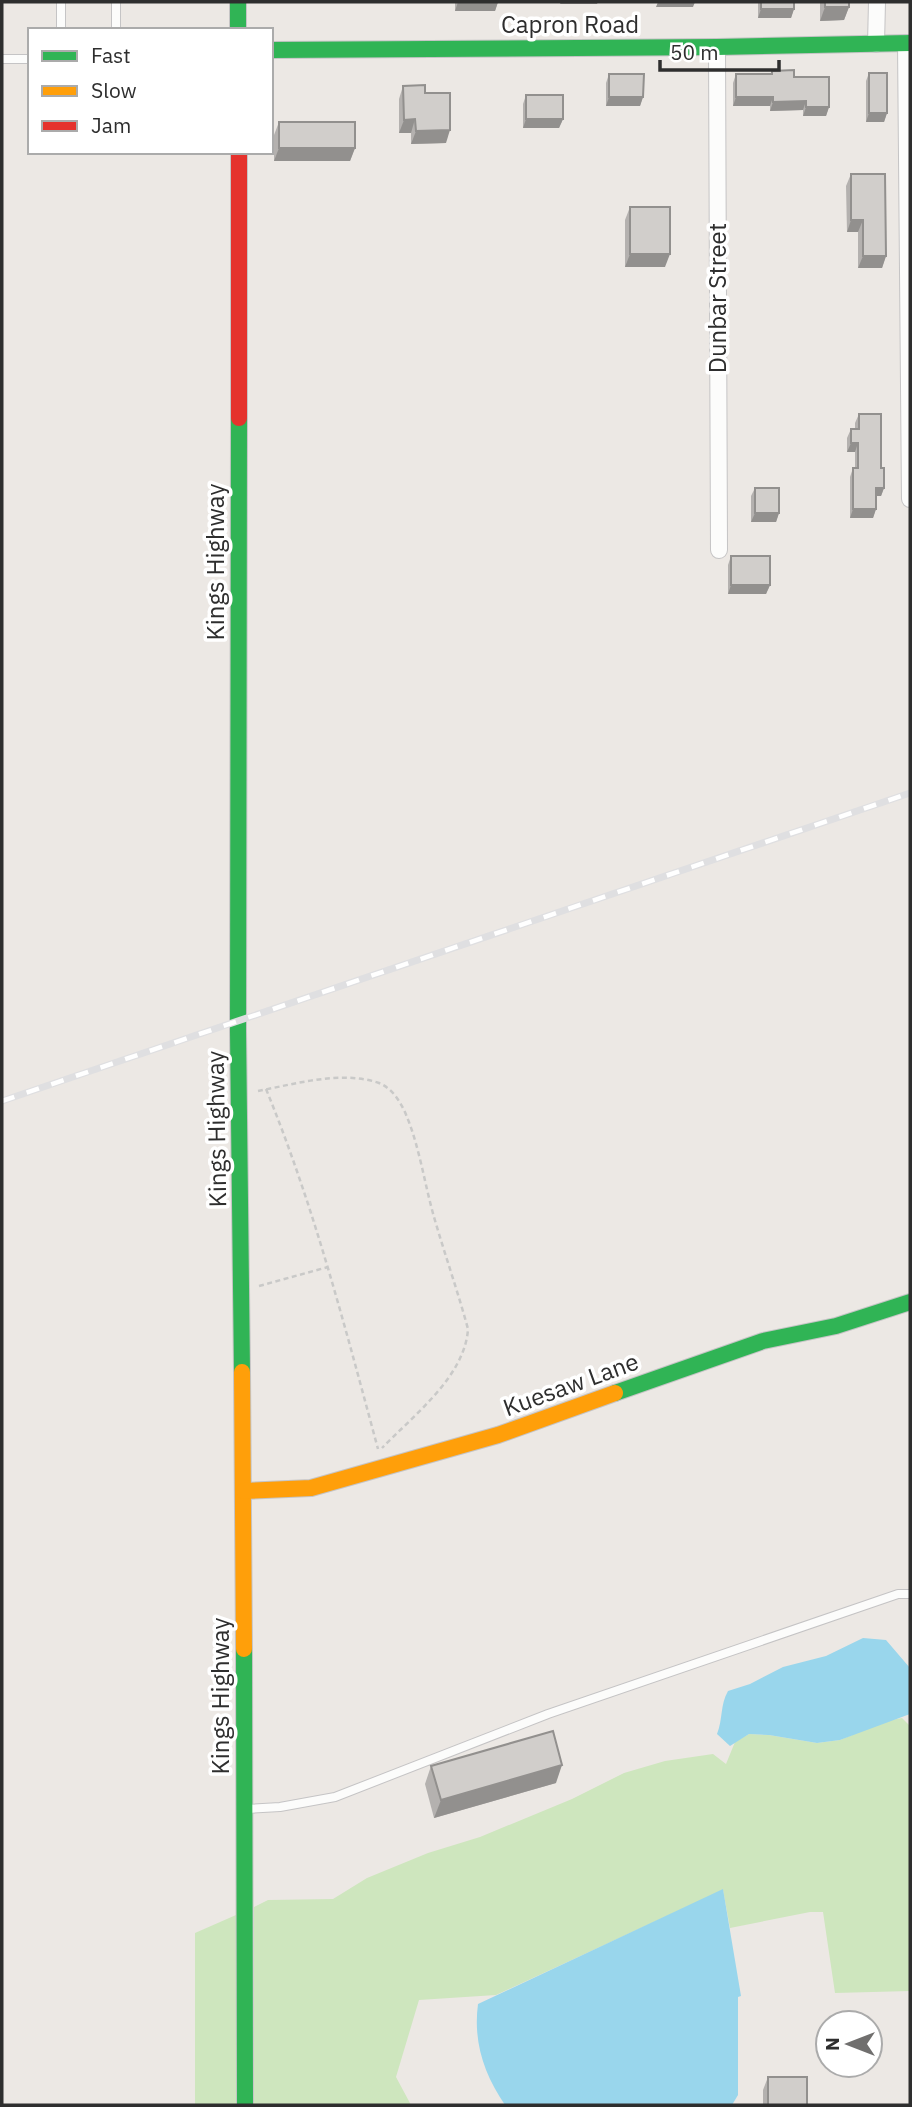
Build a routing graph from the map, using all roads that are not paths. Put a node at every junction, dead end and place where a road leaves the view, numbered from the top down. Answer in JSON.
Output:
{"nodes":[{"id":1,"x":61,"y":2,"type":"edge"},
{"id":2,"x":117,"y":2,"type":"edge"},
{"id":3,"x":238,"y":2,"type":"edge"},
{"id":4,"x":877,"y":2,"type":"edge"},
{"id":5,"x":61,"y":28,"type":"edge"},
{"id":6,"x":116,"y":28,"type":"edge"},
{"id":7,"x":238,"y":28,"type":"edge"},
{"id":8,"x":908,"y":43,"type":"edge"},
{"id":9,"x":876,"y":44,"type":"junction"},
{"id":10,"x":717,"y":47,"type":"junction"},
{"id":11,"x":273,"y":50,"type":"edge"},
{"id":12,"x":2,"y":59,"type":"edge"},
{"id":13,"x":28,"y":59,"type":"edge"},
{"id":14,"x":239,"y":154,"type":"edge"},
{"id":15,"x":910,"y":499,"type":"edge"},
{"id":16,"x":719,"y":550,"type":"dead end"},
{"id":17,"x":910,"y":1302,"type":"edge"},
{"id":18,"x":244,"y":1492,"type":"junction"},
{"id":19,"x":910,"y":1594,"type":"edge"},
{"id":20,"x":244,"y":1810,"type":"junction"},
{"id":21,"x":245,"y":2105,"type":"edge"}],
"edges":[{"from":1,"to":5,"type":"lane"},
{"from":2,"to":6,"type":"lane"},
{"from":3,"to":7,"type":"street"},
{"from":4,"to":9,"type":"street"},
{"from":8,"to":9,"type":"street","name":"Capron Road"},
{"from":8,"to":15,"type":"street"},
{"from":9,"to":10,"type":"street","name":"Capron Road"},
{"from":10,"to":11,"type":"street","name":"Capron Road"},
{"from":10,"to":16,"type":"street","name":"Dunbar Street"},
{"from":12,"to":13,"type":"lane"},
{"from":14,"to":18,"type":"street","name":"Kings Highway"},
{"from":17,"to":18,"type":"street","name":"Kuesaw Lane"},
{"from":18,"to":20,"type":"street","name":"Kings Highway"},
{"from":19,"to":20,"type":"lane"},
{"from":20,"to":21,"type":"street","name":"Kings Highway"}]}
